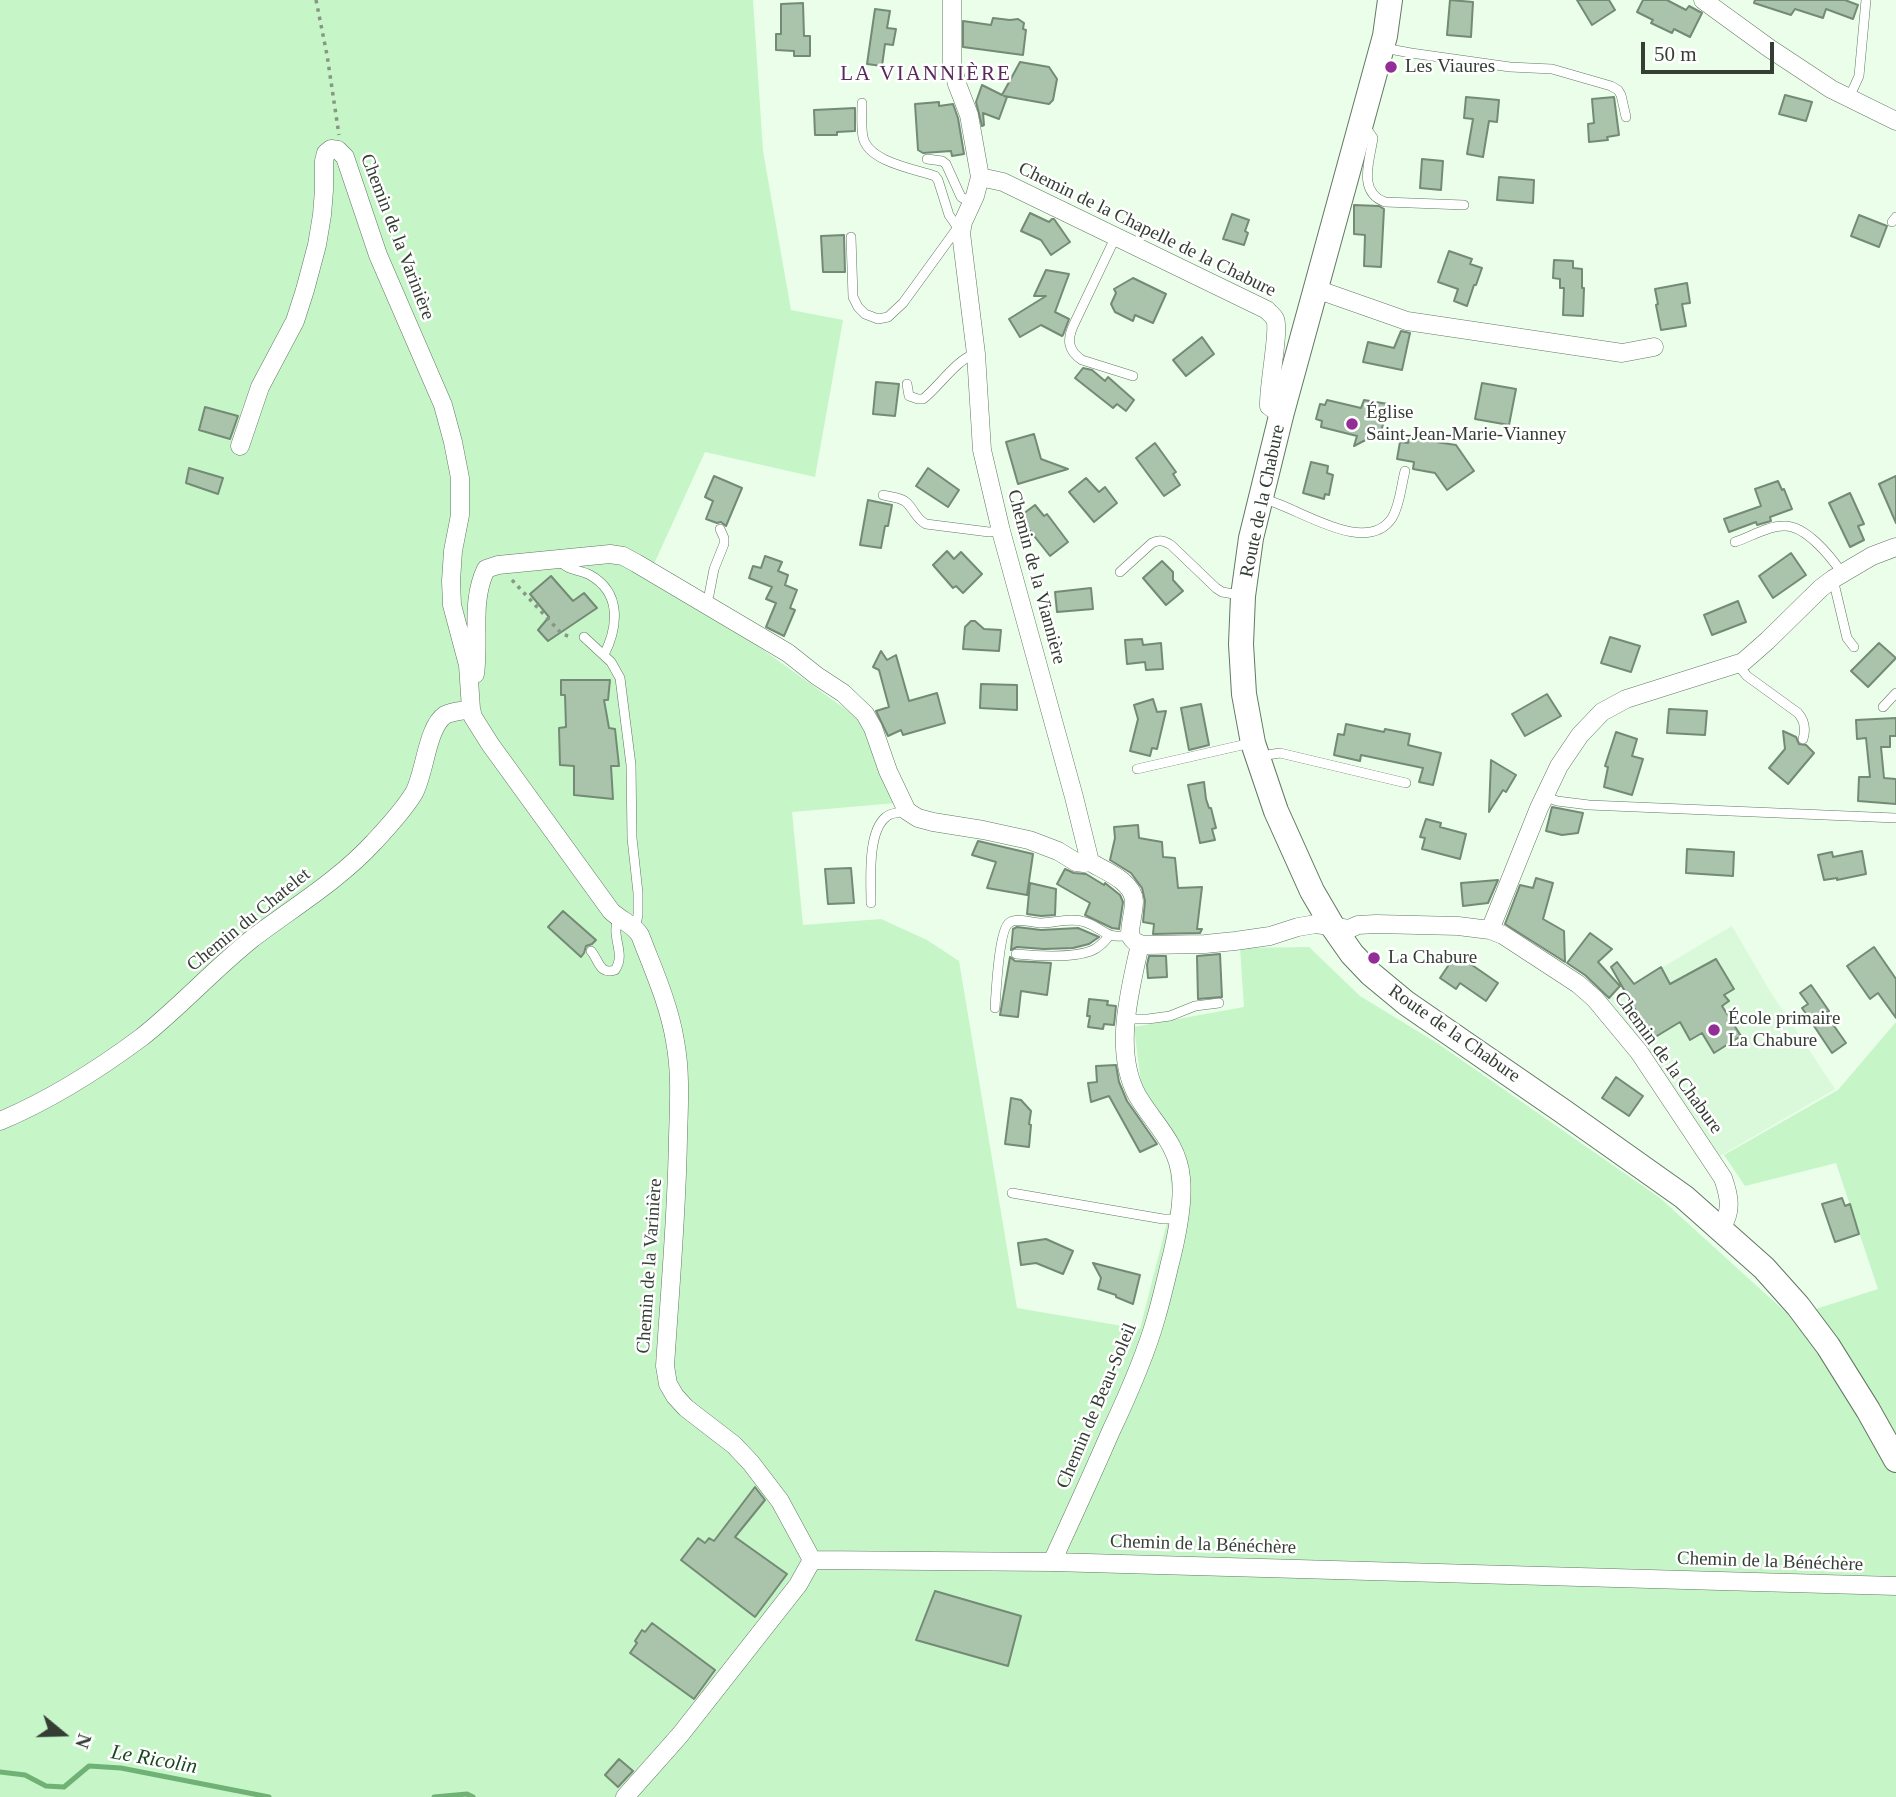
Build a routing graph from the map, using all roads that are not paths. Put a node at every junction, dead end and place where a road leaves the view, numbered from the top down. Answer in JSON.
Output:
{"nodes":[{"id":1,"x":952,"y":0,"type":"edge"},
{"id":2,"x":1395,"y":0,"type":"edge"},
{"id":3,"x":1703,"y":0,"type":"edge"},
{"id":4,"x":1866,"y":0,"type":"edge"},
{"id":5,"x":1382,"y":47,"type":"junction"},
{"id":6,"x":1849,"y":98,"type":"junction"},
{"id":7,"x":862,"y":103,"type":"dead end"},
{"id":8,"x":1626,"y":117,"type":"dead end"},
{"id":9,"x":1896,"y":121,"type":"edge"},
{"id":10,"x":1360,"y":130,"type":"junction"},
{"id":11,"x":927,"y":159,"type":"dead end"},
{"id":12,"x":980,"y":177,"type":"junction"},
{"id":13,"x":972,"y":203,"type":"junction"},
{"id":14,"x":1464,"y":205,"type":"dead end"},
{"id":15,"x":960,"y":228,"type":"junction"},
{"id":16,"x":1116,"y":236,"type":"junction"},
{"id":17,"x":851,"y":237,"type":"dead end"},
{"id":18,"x":1316,"y":289,"type":"junction"},
{"id":19,"x":1654,"y":347,"type":"dead end"},
{"id":20,"x":976,"y":354,"type":"junction"},
{"id":21,"x":1133,"y":376,"type":"dead end"},
{"id":22,"x":907,"y":384,"type":"dead end"},
{"id":23,"x":1282,"y":412,"type":"junction"},
{"id":24,"x":240,"y":446,"type":"dead end"},
{"id":25,"x":1405,"y":471,"type":"dead end"},
{"id":26,"x":883,"y":495,"type":"dead end"},
{"id":27,"x":1261,"y":498,"type":"junction"},
{"id":28,"x":720,"y":529,"type":"dead end"},
{"id":29,"x":1001,"y":531,"type":"junction"},
{"id":30,"x":1735,"y":542,"type":"dead end"},
{"id":31,"x":1896,"y":548,"type":"edge"},
{"id":32,"x":560,"y":560,"type":"junction"},
{"id":33,"x":1120,"y":572,"type":"dead end"},
{"id":34,"x":1838,"y":576,"type":"junction"},
{"id":35,"x":1243,"y":596,"type":"junction"},
{"id":36,"x":705,"y":603,"type":"junction"},
{"id":37,"x":584,"y":637,"type":"road end"},
{"id":38,"x":1854,"y":648,"type":"dead end"},
{"id":39,"x":604,"y":655,"type":"junction"},
{"id":40,"x":1737,"y":664,"type":"junction"},
{"id":41,"x":1896,"y":694,"type":"edge"},
{"id":42,"x":470,"y":702,"type":"junction"},
{"id":43,"x":1883,"y":707,"type":"dead end"},
{"id":44,"x":1804,"y":739,"type":"dead end"},
{"id":45,"x":1255,"y":750,"type":"junction"},
{"id":46,"x":1137,"y":769,"type":"dead end"},
{"id":47,"x":1406,"y":783,"type":"dead end"},
{"id":48,"x":1544,"y":796,"type":"junction"},
{"id":49,"x":907,"y":811,"type":"junction"},
{"id":50,"x":1896,"y":818,"type":"edge"},
{"id":51,"x":1090,"y":862,"type":"junction"},
{"id":52,"x":871,"y":903,"type":"dead end"},
{"id":53,"x":620,"y":918,"type":"junction"},
{"id":54,"x":1333,"y":927,"type":"junction"},
{"id":55,"x":635,"y":928,"type":"junction"},
{"id":56,"x":1490,"y":930,"type":"junction"},
{"id":57,"x":1109,"y":936,"type":"junction"},
{"id":58,"x":1135,"y":939,"type":"junction"},
{"id":59,"x":591,"y":951,"type":"dead end"},
{"id":60,"x":1016,"y":954,"type":"dead end"},
{"id":61,"x":1219,"y":1003,"type":"dead end"},
{"id":62,"x":995,"y":1008,"type":"dead end"},
{"id":63,"x":1126,"y":1018,"type":"junction"},
{"id":64,"x":0,"y":1121,"type":"edge"},
{"id":65,"x":1012,"y":1193,"type":"dead end"},
{"id":66,"x":1179,"y":1219,"type":"junction"},
{"id":67,"x":1721,"y":1229,"type":"junction"},
{"id":68,"x":1896,"y":1460,"type":"edge"},
{"id":69,"x":811,"y":1560,"type":"junction"},
{"id":70,"x":1052,"y":1562,"type":"junction"},
{"id":71,"x":1896,"y":1586,"type":"edge"},
{"id":72,"x":625,"y":1797,"type":"edge"}],
"edges":[{"from":1,"to":12,"type":"street","name":"Chemin de la Viannière"},
{"from":2,"to":5,"type":"main road","name":"Route de la Chabure"},
{"from":3,"to":6,"type":"street"},
{"from":4,"to":6,"type":"lane"},
{"from":5,"to":8,"type":"lane"},
{"from":5,"to":10,"type":"main road","name":"Route de la Chabure"},
{"from":6,"to":9,"type":"street"},
{"from":7,"to":15,"type":"lane"},
{"from":10,"to":14,"type":"lane"},
{"from":10,"to":18,"type":"main road","name":"Route de la Chabure"},
{"from":11,"to":13,"type":"lane"},
{"from":12,"to":13,"type":"street","name":"Chemin de la Viannière"},
{"from":12,"to":16,"type":"street","name":"Chemin de la Chapelle de la Chabure"},
{"from":13,"to":15,"type":"street","name":"Chemin de la Viannière"},
{"from":15,"to":17,"type":"lane"},
{"from":15,"to":20,"type":"street","name":"Chemin de la Viannière"},
{"from":16,"to":21,"type":"lane"},
{"from":16,"to":23,"type":"street","name":"Chemin de la Chapelle de la Chabure"},
{"from":18,"to":19,"type":"street"},
{"from":18,"to":23,"type":"main road","name":"Route de la Chabure"},
{"from":20,"to":22,"type":"lane"},
{"from":20,"to":29,"type":"street","name":"Chemin de la Viannière"},
{"from":23,"to":27,"type":"main road","name":"Route de la Chabure"},
{"from":24,"to":42,"type":"street","name":"Chemin de la Varinière"},
{"from":25,"to":27,"type":"lane"},
{"from":26,"to":29,"type":"lane"},
{"from":27,"to":35,"type":"main road","name":"Route de la Chabure"},
{"from":28,"to":36,"type":"lane"},
{"from":29,"to":51,"type":"street","name":"Chemin de la Viannière"},
{"from":30,"to":34,"type":"lane"},
{"from":31,"to":34,"type":"street"},
{"from":32,"to":36,"type":"street"},
{"from":32,"to":39,"type":"lane"},
{"from":32,"to":42,"type":"street"},
{"from":33,"to":35,"type":"lane"},
{"from":34,"to":38,"type":"lane"},
{"from":34,"to":40,"type":"street"},
{"from":35,"to":45,"type":"main road","name":"Route de la Chabure"},
{"from":36,"to":49,"type":"street"},
{"from":37,"to":39,"type":"lane"},
{"from":39,"to":55,"type":"lane"},
{"from":40,"to":44,"type":"lane"},
{"from":40,"to":48,"type":"street"},
{"from":41,"to":43,"type":"lane"},
{"from":42,"to":53,"type":"street","name":"Chemin de la Varinière"},
{"from":42,"to":64,"type":"street","name":"Chemin du Chatelet"},
{"from":45,"to":46,"type":"lane"},
{"from":45,"to":47,"type":"lane"},
{"from":45,"to":54,"type":"main road","name":"Route de la Chabure"},
{"from":48,"to":50,"type":"lane"},
{"from":48,"to":56,"type":"street"},
{"from":49,"to":51,"type":"street"},
{"from":49,"to":52,"type":"lane"},
{"from":51,"to":58,"type":"street"},
{"from":53,"to":55,"type":"street","name":"Chemin de la Varinière"},
{"from":53,"to":59,"type":"lane"},
{"from":54,"to":56,"type":"street","name":"Chemin de la Chabure"},
{"from":54,"to":58,"type":"street"},
{"from":54,"to":67,"type":"main road","name":"Route de la Chabure"},
{"from":55,"to":69,"type":"street","name":"Chemin de la Varinière"},
{"from":56,"to":67,"type":"street","name":"Chemin de la Chabure"},
{"from":57,"to":58,"type":"lane"},
{"from":57,"to":60,"type":"lane"},
{"from":57,"to":62,"type":"lane"},
{"from":58,"to":63,"type":"street","name":"Chemin de Beau-Soleil"},
{"from":61,"to":63,"type":"lane"},
{"from":63,"to":66,"type":"street","name":"Chemin de Beau-Soleil"},
{"from":65,"to":66,"type":"lane"},
{"from":66,"to":70,"type":"street","name":"Chemin de Beau-Soleil"},
{"from":67,"to":68,"type":"main road","name":"Route de la Chabure"},
{"from":69,"to":70,"type":"street","name":"Chemin de la Bénéchère"},
{"from":69,"to":72,"type":"street"},
{"from":70,"to":71,"type":"street","name":"Chemin de la Bénéchère"}]}
